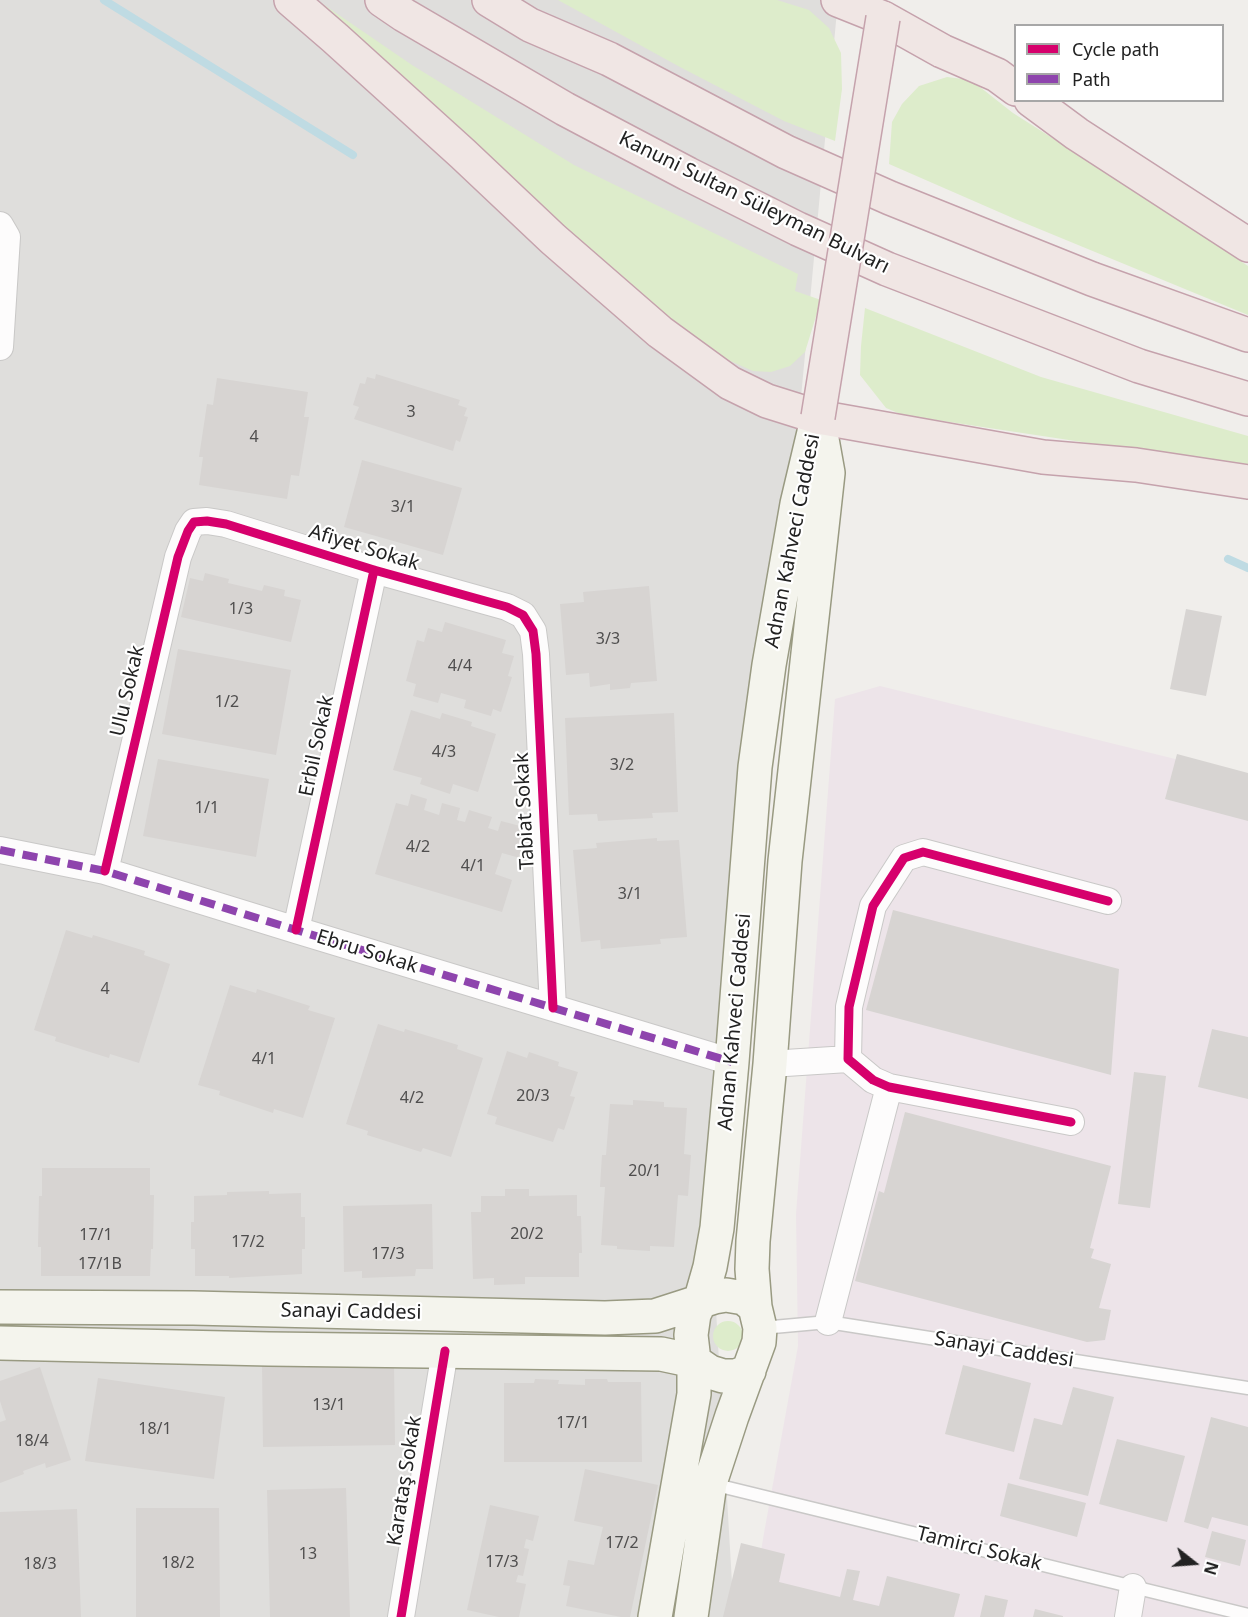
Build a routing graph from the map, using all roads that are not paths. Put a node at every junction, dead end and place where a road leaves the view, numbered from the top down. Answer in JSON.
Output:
{"nodes":[{"id":1,"x":291,"y":0,"type":"edge"},
{"id":2,"x":382,"y":0,"type":"edge"},
{"id":3,"x":489,"y":0,"type":"edge"},
{"id":4,"x":838,"y":0,"type":"edge"},
{"id":5,"x":883,"y":18,"type":"junction"},
{"id":6,"x":1014,"y":88,"type":"edge"},
{"id":7,"x":1034,"y":102,"type":"edge"},
{"id":8,"x":0,"y":225,"type":"edge"},
{"id":9,"x":1248,"y":245,"type":"edge"},
{"id":10,"x":1248,"y":335,"type":"edge"},
{"id":11,"x":0,"y":347,"type":"edge"},
{"id":12,"x":1248,"y":399,"type":"edge"},
{"id":13,"x":818,"y":417,"type":"junction"},
{"id":14,"x":1248,"y":482,"type":"edge"},
{"id":15,"x":194,"y":522,"type":"joint"},
{"id":16,"x":374,"y":570,"type":"junction"},
{"id":17,"x":523,"y":615,"type":"joint"},
{"id":18,"x":0,"y":850,"type":"edge"},
{"id":19,"x":105,"y":871,"type":"junction"},
{"id":20,"x":1108,"y":901,"type":"dead end"},
{"id":21,"x":296,"y":930,"type":"junction"},
{"id":22,"x":553,"y":1008,"type":"junction"},
{"id":23,"x":848,"y":1059,"type":"junction"},
{"id":24,"x":732,"y":1062,"type":"junction"},
{"id":25,"x":770,"y":1064,"type":"junction"},
{"id":26,"x":889,"y":1087,"type":"junction"},
{"id":27,"x":1071,"y":1122,"type":"dead end"},
{"id":28,"x":700,"y":1302,"type":"junction"},
{"id":29,"x":0,"y":1307,"type":"edge"},
{"id":30,"x":758,"y":1317,"type":"junction"},
{"id":31,"x":828,"y":1322,"type":"junction"},
{"id":32,"x":0,"y":1343,"type":"edge"},
{"id":33,"x":445,"y":1351,"type":"junction"},
{"id":34,"x":694,"y":1361,"type":"junction"},
{"id":35,"x":749,"y":1371,"type":"junction"},
{"id":36,"x":1248,"y":1388,"type":"edge"},
{"id":37,"x":711,"y":1483,"type":"junction"},
{"id":38,"x":1133,"y":1587,"type":"junction"},
{"id":39,"x":1248,"y":1615,"type":"edge"},
{"id":40,"x":401,"y":1617,"type":"edge"},
{"id":41,"x":655,"y":1617,"type":"edge"},
{"id":42,"x":691,"y":1617,"type":"edge"},
{"id":43,"x":1128,"y":1617,"type":"edge"}],
"edges":[{"from":1,"to":13,"type":"highway"},
{"from":2,"to":12,"type":"highway","name":"Kanuni Sultan Süleyman Bulvarı"},
{"from":3,"to":10,"type":"highway"},
{"from":4,"to":5,"type":"highway"},
{"from":5,"to":6,"type":"highway"},
{"from":5,"to":13,"type":"highway","bridge":true},
{"from":7,"to":9,"type":"highway"},
{"from":8,"to":11,"type":"street"},
{"from":13,"to":14,"type":"highway"},
{"from":13,"to":24,"type":"main road","name":"Adnan Kahveci Caddesi"},
{"from":13,"to":25,"type":"main road","name":"Adnan Kahveci Caddesi"},
{"from":15,"to":16,"type":"street","name":"Afiyet Sokak"},
{"from":15,"to":19,"type":"street","name":"Ulu Sokak"},
{"from":16,"to":17,"type":"street","name":"Afiyet Sokak"},
{"from":16,"to":21,"type":"street","name":"Erbil Sokak"},
{"from":17,"to":22,"type":"street","name":"Tabiat Sokak"},
{"from":18,"to":19,"type":"street","name":"Ebru Sokak"},
{"from":19,"to":21,"type":"street","name":"Ebru Sokak"},
{"from":20,"to":23,"type":"street"},
{"from":21,"to":22,"type":"street","name":"Ebru Sokak"},
{"from":22,"to":24,"type":"street","name":"Ebru Sokak"},
{"from":23,"to":25,"type":"street"},
{"from":23,"to":26,"type":"street"},
{"from":24,"to":28,"type":"main road","name":"Adnan Kahveci Caddesi"},
{"from":25,"to":30,"type":"main road","name":"Adnan Kahveci Caddesi"},
{"from":26,"to":27,"type":"street"},
{"from":26,"to":31,"type":"street"},
{"from":28,"to":29,"type":"main road","name":"Sanayi Caddesi"},
{"from":28,"to":30,"type":"main road"},
{"from":28,"to":34,"type":"main road","name":"Adnan Kahveci Caddesi"},
{"from":30,"to":31,"type":"lane","name":"Sanayi Caddesi"},
{"from":30,"to":35,"type":"main road","name":"Adnan Kahveci Caddesi"},
{"from":31,"to":36,"type":"lane","name":"Sanayi Caddesi"},
{"from":32,"to":33,"type":"main road","name":"Sanayi Caddesi"},
{"from":33,"to":34,"type":"main road","name":"Sanayi Caddesi"},
{"from":33,"to":40,"type":"street","name":"Karataş Sokak"},
{"from":34,"to":35,"type":"main road"},
{"from":34,"to":41,"type":"main road","name":"Adnan Kahveci Caddesi"},
{"from":35,"to":37,"type":"main road","name":"Adnan Kahveci Caddesi"},
{"from":37,"to":38,"type":"lane","name":"Tamirci Sokak"},
{"from":37,"to":42,"type":"main road","name":"Adnan Kahveci Caddesi"},
{"from":38,"to":39,"type":"lane","name":"Tamirci Sokak"},
{"from":38,"to":43,"type":"street"}]}
